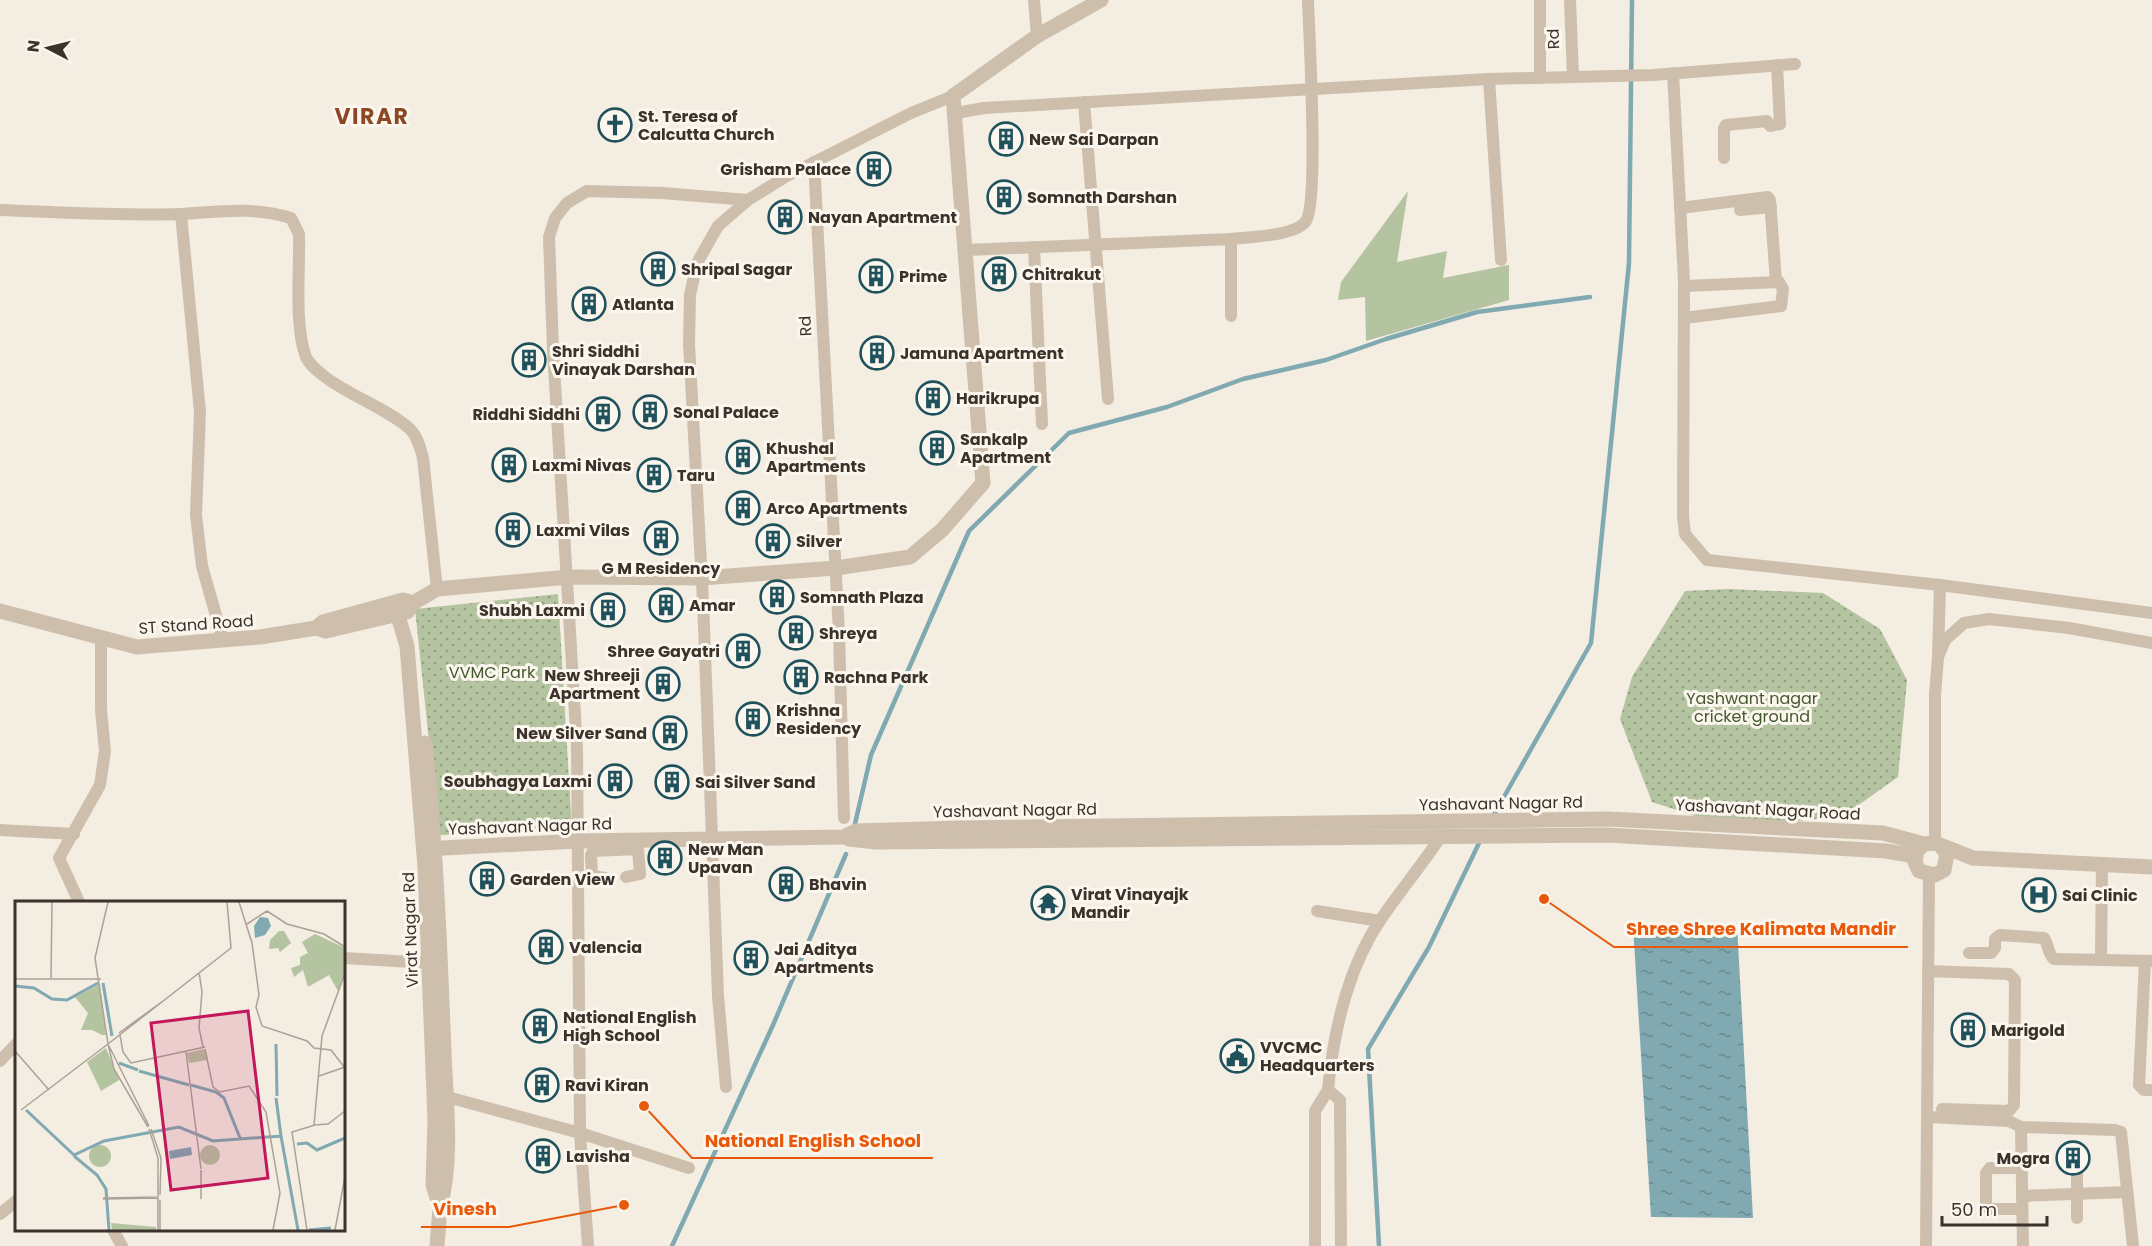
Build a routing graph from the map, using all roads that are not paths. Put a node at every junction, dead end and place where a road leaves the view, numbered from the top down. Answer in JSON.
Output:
{"nodes":[{"id":1,"x":1034,"y":0,"type":"edge"},
{"id":2,"x":1101,"y":0,"type":"edge"},
{"id":3,"x":1308,"y":0,"type":"edge"},
{"id":4,"x":1540,"y":0,"type":"edge"},
{"id":5,"x":1570,"y":0,"type":"edge"},
{"id":6,"x":1037,"y":36,"type":"junction"},
{"id":7,"x":1795,"y":64,"type":"dead end"},
{"id":8,"x":1777,"y":65,"type":"junction"},
{"id":9,"x":1673,"y":73,"type":"junction"},
{"id":10,"x":1573,"y":77,"type":"junction"},
{"id":11,"x":1540,"y":78,"type":"junction"},
{"id":12,"x":1489,"y":79,"type":"junction"},
{"id":13,"x":1311,"y":90,"type":"junction"},
{"id":14,"x":953,"y":96,"type":"junction"},
{"id":15,"x":1084,"y":102,"type":"junction"},
{"id":16,"x":956,"y":113,"type":"junction"},
{"id":17,"x":1724,"y":158,"type":"dead end"},
{"id":18,"x":814,"y":162,"type":"junction"},
{"id":19,"x":748,"y":200,"type":"junction"},
{"id":20,"x":1680,"y":207,"type":"junction"},
{"id":21,"x":1771,"y":207,"type":"junction"},
{"id":22,"x":0,"y":210,"type":"edge"},
{"id":23,"x":1740,"y":210,"type":"dead end"},
{"id":24,"x":181,"y":214,"type":"junction"},
{"id":25,"x":1232,"y":239,"type":"junction"},
{"id":26,"x":1093,"y":244,"type":"junction"},
{"id":27,"x":1034,"y":247,"type":"junction"},
{"id":28,"x":966,"y":250,"type":"junction"},
{"id":29,"x":1501,"y":260,"type":"dead end"},
{"id":30,"x":1776,"y":282,"type":"junction"},
{"id":31,"x":1684,"y":286,"type":"junction"},
{"id":32,"x":1231,"y":316,"type":"dead end"},
{"id":33,"x":1684,"y":318,"type":"junction"},
{"id":34,"x":1108,"y":399,"type":"dead end"},
{"id":35,"x":1042,"y":424,"type":"dead end"},
{"id":36,"x":836,"y":568,"type":"junction"},
{"id":37,"x":568,"y":577,"type":"junction"},
{"id":38,"x":702,"y":578,"type":"junction"},
{"id":39,"x":1940,"y":585,"type":"junction"},
{"id":40,"x":437,"y":589,"type":"junction"},
{"id":41,"x":403,"y":607,"type":"junction"},
{"id":42,"x":0,"y":611,"type":"edge"},
{"id":43,"x":2152,"y":613,"type":"edge"},
{"id":44,"x":100,"y":639,"type":"junction"},
{"id":45,"x":223,"y":640,"type":"junction"},
{"id":46,"x":2152,"y":643,"type":"edge"},
{"id":47,"x":1938,"y":657,"type":"junction"},
{"id":48,"x":844,"y":818,"type":"dead end"},
{"id":49,"x":1608,"y":819,"type":"joint"},
{"id":50,"x":1575,"y":827,"type":"junction"},
{"id":51,"x":1465,"y":829,"type":"junction"},
{"id":52,"x":0,"y":830,"type":"edge"},
{"id":53,"x":74,"y":834,"type":"junction"},
{"id":54,"x":1441,"y":836,"type":"junction"},
{"id":55,"x":843,"y":837,"type":"junction"},
{"id":56,"x":711,"y":841,"type":"junction"},
{"id":57,"x":588,"y":844,"type":"junction"},
{"id":58,"x":1933,"y":844,"type":"junction"},
{"id":59,"x":430,"y":848,"type":"junction"},
{"id":60,"x":1915,"y":856,"type":"junction"},
{"id":61,"x":1973,"y":858,"type":"junction"},
{"id":62,"x":2102,"y":863,"type":"junction"},
{"id":63,"x":2152,"y":867,"type":"edge"},
{"id":64,"x":1934,"y":874,"type":"junction"},
{"id":65,"x":626,"y":877,"type":"dead end"},
{"id":66,"x":605,"y":878,"type":"dead end"},
{"id":67,"x":78,"y":901,"type":"edge"},
{"id":68,"x":1317,"y":911,"type":"dead end"},
{"id":69,"x":1380,"y":921,"type":"junction"},
{"id":70,"x":1969,"y":953,"type":"dead end"},
{"id":71,"x":345,"y":958,"type":"edge"},
{"id":72,"x":2101,"y":959,"type":"junction"},
{"id":73,"x":2149,"y":961,"type":"edge"},
{"id":74,"x":429,"y":963,"type":"junction"},
{"id":75,"x":1928,"y":971,"type":"junction"},
{"id":76,"x":2146,"y":1043,"type":"edge"},
{"id":77,"x":15,"y":1045,"type":"edge"},
{"id":78,"x":0,"y":1061,"type":"edge"},
{"id":79,"x":726,"y":1087,"type":"dead end"},
{"id":80,"x":1328,"y":1090,"type":"junction"},
{"id":81,"x":2152,"y":1090,"type":"edge"},
{"id":82,"x":440,"y":1095,"type":"junction"},
{"id":83,"x":1928,"y":1113,"type":"junction"},
{"id":84,"x":2022,"y":1126,"type":"junction"},
{"id":85,"x":580,"y":1133,"type":"junction"},
{"id":86,"x":689,"y":1168,"type":"dead end"},
{"id":87,"x":2022,"y":1168,"type":"junction"},
{"id":88,"x":2077,"y":1173,"type":"dead end"},
{"id":89,"x":2127,"y":1192,"type":"junction"},
{"id":90,"x":2077,"y":1194,"type":"junction"},
{"id":91,"x":2022,"y":1196,"type":"junction"},
{"id":92,"x":15,"y":1202,"type":"edge"},
{"id":93,"x":2022,"y":1209,"type":"junction"},
{"id":94,"x":0,"y":1214,"type":"edge"},
{"id":95,"x":2078,"y":1218,"type":"dead end"},
{"id":96,"x":114,"y":1231,"type":"edge"},
{"id":97,"x":122,"y":1246,"type":"edge"},
{"id":98,"x":437,"y":1246,"type":"edge"},
{"id":99,"x":588,"y":1246,"type":"edge"},
{"id":100,"x":1315,"y":1246,"type":"edge"},
{"id":101,"x":1341,"y":1246,"type":"edge"},
{"id":102,"x":1926,"y":1246,"type":"edge"},
{"id":103,"x":2023,"y":1246,"type":"edge"},
{"id":104,"x":2133,"y":1246,"type":"edge"}],
"edges":[{"from":1,"to":6,"type":"street"},
{"from":2,"to":6,"type":"street"},
{"from":3,"to":13,"type":"street"},
{"from":4,"to":11,"type":"street"},
{"from":5,"to":10,"type":"street","name":"Rd"},
{"from":6,"to":14,"type":"street"},
{"from":7,"to":8,"type":"street"},
{"from":8,"to":9,"type":"street"},
{"from":8,"to":17,"type":"street"},
{"from":9,"to":10,"type":"street"},
{"from":9,"to":20,"type":"street"},
{"from":10,"to":11,"type":"street"},
{"from":11,"to":12,"type":"street"},
{"from":12,"to":13,"type":"street"},
{"from":12,"to":29,"type":"street"},
{"from":13,"to":15,"type":"street"},
{"from":13,"to":25,"type":"street"},
{"from":14,"to":16,"type":"street"},
{"from":14,"to":18,"type":"street"},
{"from":15,"to":16,"type":"street"},
{"from":15,"to":26,"type":"street"},
{"from":16,"to":28,"type":"street"},
{"from":18,"to":19,"type":"street"},
{"from":18,"to":36,"type":"street","name":"Rd"},
{"from":19,"to":37,"type":"street"},
{"from":19,"to":38,"type":"street"},
{"from":20,"to":21,"type":"street"},
{"from":20,"to":31,"type":"street"},
{"from":21,"to":23,"type":"street"},
{"from":21,"to":30,"type":"street"},
{"from":22,"to":24,"type":"street"},
{"from":24,"to":40,"type":"street"},
{"from":24,"to":45,"type":"street"},
{"from":25,"to":26,"type":"street"},
{"from":25,"to":32,"type":"street"},
{"from":26,"to":27,"type":"street"},
{"from":26,"to":34,"type":"street"},
{"from":27,"to":28,"type":"street"},
{"from":27,"to":35,"type":"street"},
{"from":28,"to":36,"type":"street"},
{"from":30,"to":31,"type":"street"},
{"from":30,"to":33,"type":"street"},
{"from":31,"to":33,"type":"street"},
{"from":33,"to":39,"type":"street"},
{"from":36,"to":38,"type":"street"},
{"from":36,"to":48,"type":"street","name":"Rd"},
{"from":37,"to":38,"type":"street"},
{"from":37,"to":40,"type":"street"},
{"from":37,"to":57,"type":"street"},
{"from":38,"to":56,"type":"street"},
{"from":39,"to":43,"type":"street"},
{"from":39,"to":47,"type":"street"},
{"from":40,"to":41,"type":"street","name":"ST Stand Road"},
{"from":41,"to":45,"type":"street","name":"ST Stand Road"},
{"from":41,"to":59,"type":"street","name":"Virat Nagar Rd"},
{"from":42,"to":44,"type":"street","name":"ST Stand Road"},
{"from":44,"to":45,"type":"street","name":"ST Stand Road"},
{"from":44,"to":53,"type":"street"},
{"from":46,"to":47,"type":"street"},
{"from":47,"to":58,"type":"street"},
{"from":49,"to":50,"type":"street","name":"Yashavant Nagar Rd"},
{"from":49,"to":58,"type":"street","name":"Yashavant Nagar Road"},
{"from":50,"to":51,"type":"street","name":"Yashavant Nagar Rd"},
{"from":50,"to":60,"type":"street"},
{"from":51,"to":54,"type":"street"},
{"from":51,"to":55,"type":"street","name":"Yashavant Nagar Rd"},
{"from":52,"to":53,"type":"street"},
{"from":53,"to":67,"type":"street"},
{"from":54,"to":55,"type":"street"},
{"from":54,"to":69,"type":"street"},
{"from":55,"to":56,"type":"street","name":"Yashavant Nagar Rd"},
{"from":56,"to":57,"type":"street","name":"Yashavant Nagar Rd"},
{"from":56,"to":79,"type":"street"},
{"from":57,"to":59,"type":"street","name":"Yashavant Nagar Rd"},
{"from":57,"to":65,"type":"street"},
{"from":57,"to":66,"type":"street"},
{"from":57,"to":85,"type":"street"},
{"from":58,"to":60,"type":"street"},
{"from":58,"to":61,"type":"street","name":"Yashavant Nagar Road"},
{"from":58,"to":64,"type":"street"},
{"from":59,"to":74,"type":"street","name":"Virat Nagar Rd"},
{"from":59,"to":82,"type":"street"},
{"from":60,"to":64,"type":"street"},
{"from":61,"to":62,"type":"street"},
{"from":61,"to":64,"type":"street"},
{"from":62,"to":63,"type":"street"},
{"from":62,"to":72,"type":"street"},
{"from":64,"to":75,"type":"street"},
{"from":68,"to":69,"type":"street"},
{"from":69,"to":80,"type":"street"},
{"from":70,"to":72,"type":"street"},
{"from":71,"to":74,"type":"street"},
{"from":72,"to":73,"type":"street"},
{"from":73,"to":76,"type":"street"},
{"from":74,"to":82,"type":"street","name":"Virat Nagar Rd"},
{"from":75,"to":83,"type":"street"},
{"from":75,"to":83,"type":"street"},
{"from":76,"to":81,"type":"street"},
{"from":77,"to":78,"type":"street"},
{"from":80,"to":100,"type":"street"},
{"from":80,"to":101,"type":"street"},
{"from":82,"to":85,"type":"street"},
{"from":82,"to":98,"type":"street","name":"Virat Nagar Rd"},
{"from":83,"to":84,"type":"street"},
{"from":83,"to":102,"type":"street"},
{"from":84,"to":87,"type":"street"},
{"from":84,"to":89,"type":"street"},
{"from":85,"to":86,"type":"street"},
{"from":85,"to":99,"type":"street"},
{"from":87,"to":91,"type":"street"},
{"from":87,"to":93,"type":"street"},
{"from":88,"to":90,"type":"street"},
{"from":89,"to":90,"type":"street"},
{"from":89,"to":104,"type":"street"},
{"from":90,"to":91,"type":"street"},
{"from":90,"to":95,"type":"street"},
{"from":91,"to":93,"type":"street"},
{"from":92,"to":94,"type":"street"},
{"from":93,"to":103,"type":"street"},
{"from":96,"to":97,"type":"street"}]}
